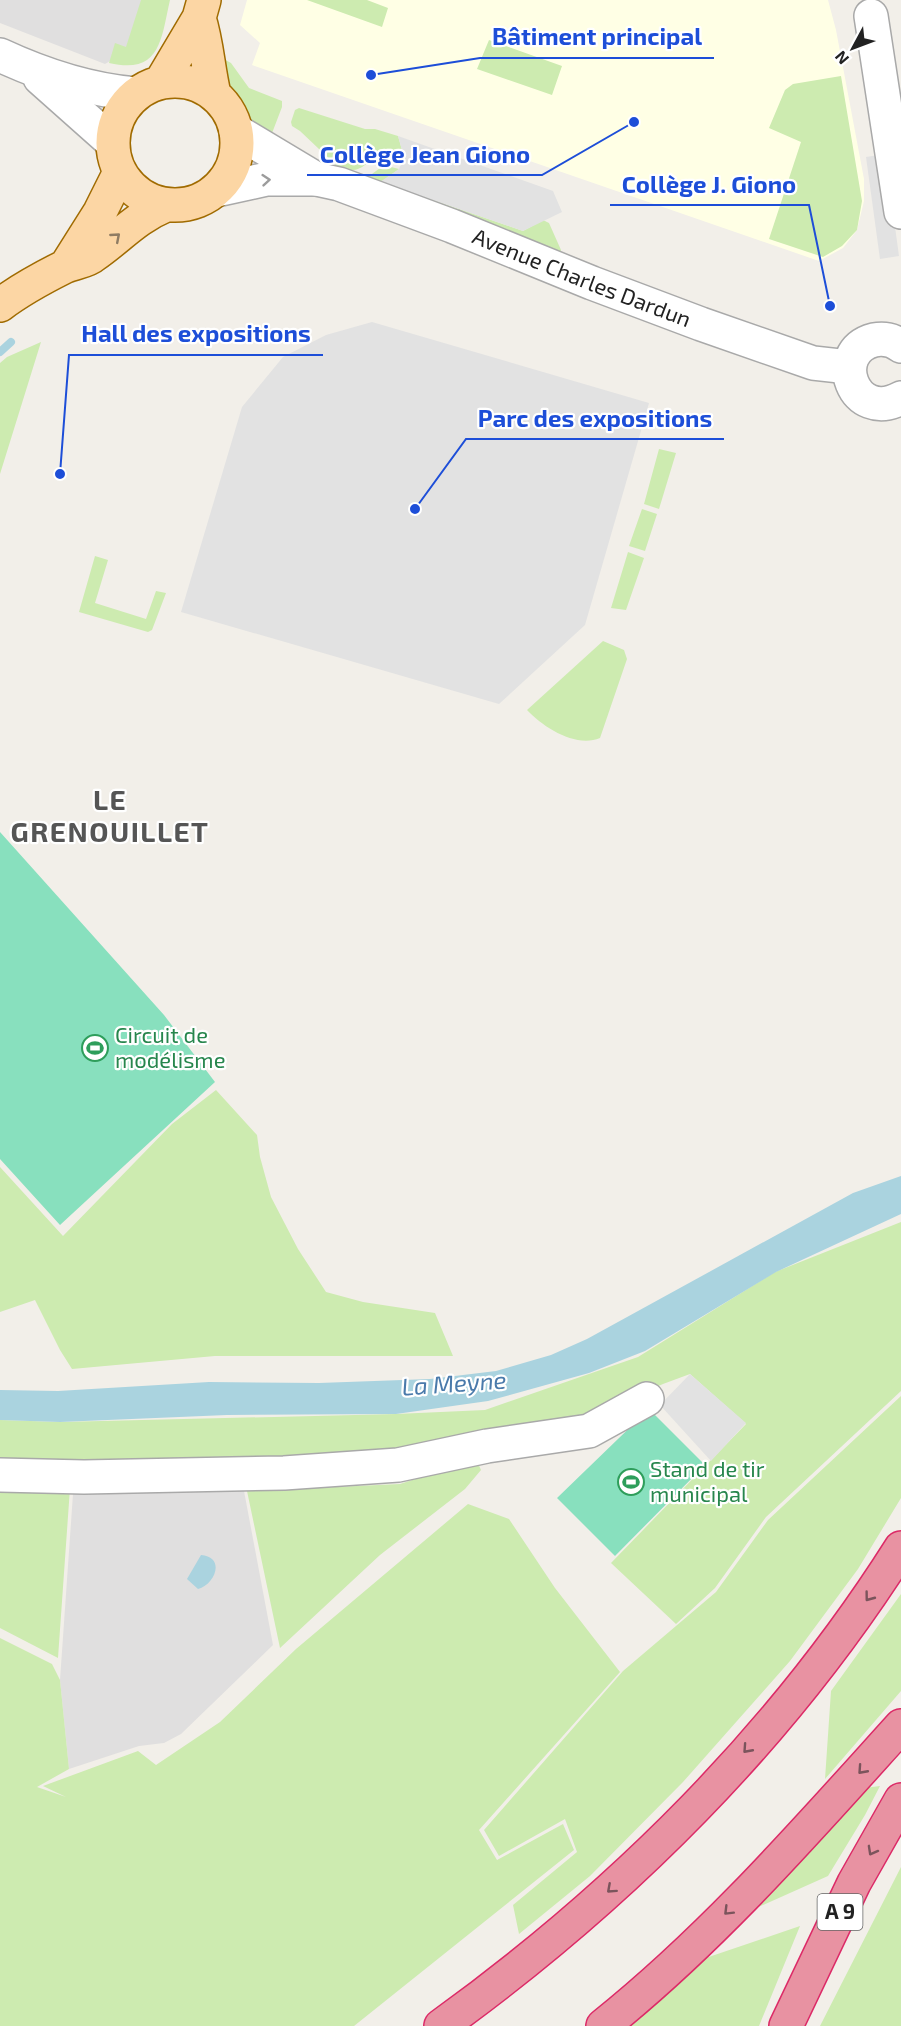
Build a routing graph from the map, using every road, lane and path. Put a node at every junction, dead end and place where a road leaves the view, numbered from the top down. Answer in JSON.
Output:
{"nodes":[{"id":1,"x":201,"y":9,"type":"edge"},
{"id":2,"x":871,"y":16,"type":"dead end"},
{"id":3,"x":0,"y":55,"type":"edge"},
{"id":4,"x":29,"y":69,"type":"junction"},
{"id":5,"x":148,"y":88,"type":"junction"},
{"id":6,"x":214,"y":94,"type":"junction"},
{"id":7,"x":236,"y":131,"type":"junction"},
{"id":8,"x":116,"y":157,"type":"junction"},
{"id":9,"x":316,"y":179,"type":"junction"},
{"id":10,"x":217,"y":190,"type":"junction"},
{"id":11,"x":166,"y":205,"type":"junction"},
{"id":12,"x":901,"y":213,"type":"edge"},
{"id":13,"x":66,"y":266,"type":"junction"},
{"id":14,"x":0,"y":305,"type":"edge"},
{"id":15,"x":900,"y":339,"type":"edge"},
{"id":16,"x":849,"y":367,"type":"junction"},
{"id":17,"x":901,"y":398,"type":"edge"},
{"id":18,"x":647,"y":1399,"type":"dead end"},
{"id":19,"x":0,"y":1475,"type":"edge"},
{"id":20,"x":901,"y":1548,"type":"edge"},
{"id":21,"x":901,"y":1726,"type":"edge"},
{"id":22,"x":901,"y":1800,"type":"edge"},
{"id":23,"x":441,"y":2026,"type":"edge"},
{"id":24,"x":603,"y":2026,"type":"edge"},
{"id":25,"x":786,"y":2026,"type":"edge"}],
"edges":[{"from":1,"to":5,"type":"main road"},
{"from":1,"to":6,"type":"main road"},
{"from":2,"to":12,"type":"street"},
{"from":3,"to":4,"type":"street"},
{"from":4,"to":5,"type":"street"},
{"from":4,"to":8,"type":"street"},
{"from":5,"to":6,"type":"main road"},
{"from":5,"to":8,"type":"main road"},
{"from":6,"to":7,"type":"main road"},
{"from":7,"to":9,"type":"street","name":"Avenue Charles Dardun"},
{"from":7,"to":10,"type":"main road"},
{"from":8,"to":11,"type":"main road"},
{"from":8,"to":13,"type":"main road"},
{"from":10,"to":9,"type":"street","name":"Avenue Charles Dardun","one_way":true},
{"from":9,"to":16,"type":"street","name":"Avenue Charles Dardun"},
{"from":10,"to":11,"type":"main road"},
{"from":13,"to":11,"type":"main road","one_way":true},
{"from":13,"to":14,"type":"main road"},
{"from":15,"to":16,"type":"street"},
{"from":16,"to":17,"type":"street"},
{"from":18,"to":19,"type":"street"},
{"from":20,"to":23,"type":"highway","one_way":true},
{"from":21,"to":24,"type":"highway","one_way":true},
{"from":22,"to":25,"type":"highway","number":"A 9","one_way":true}]}
